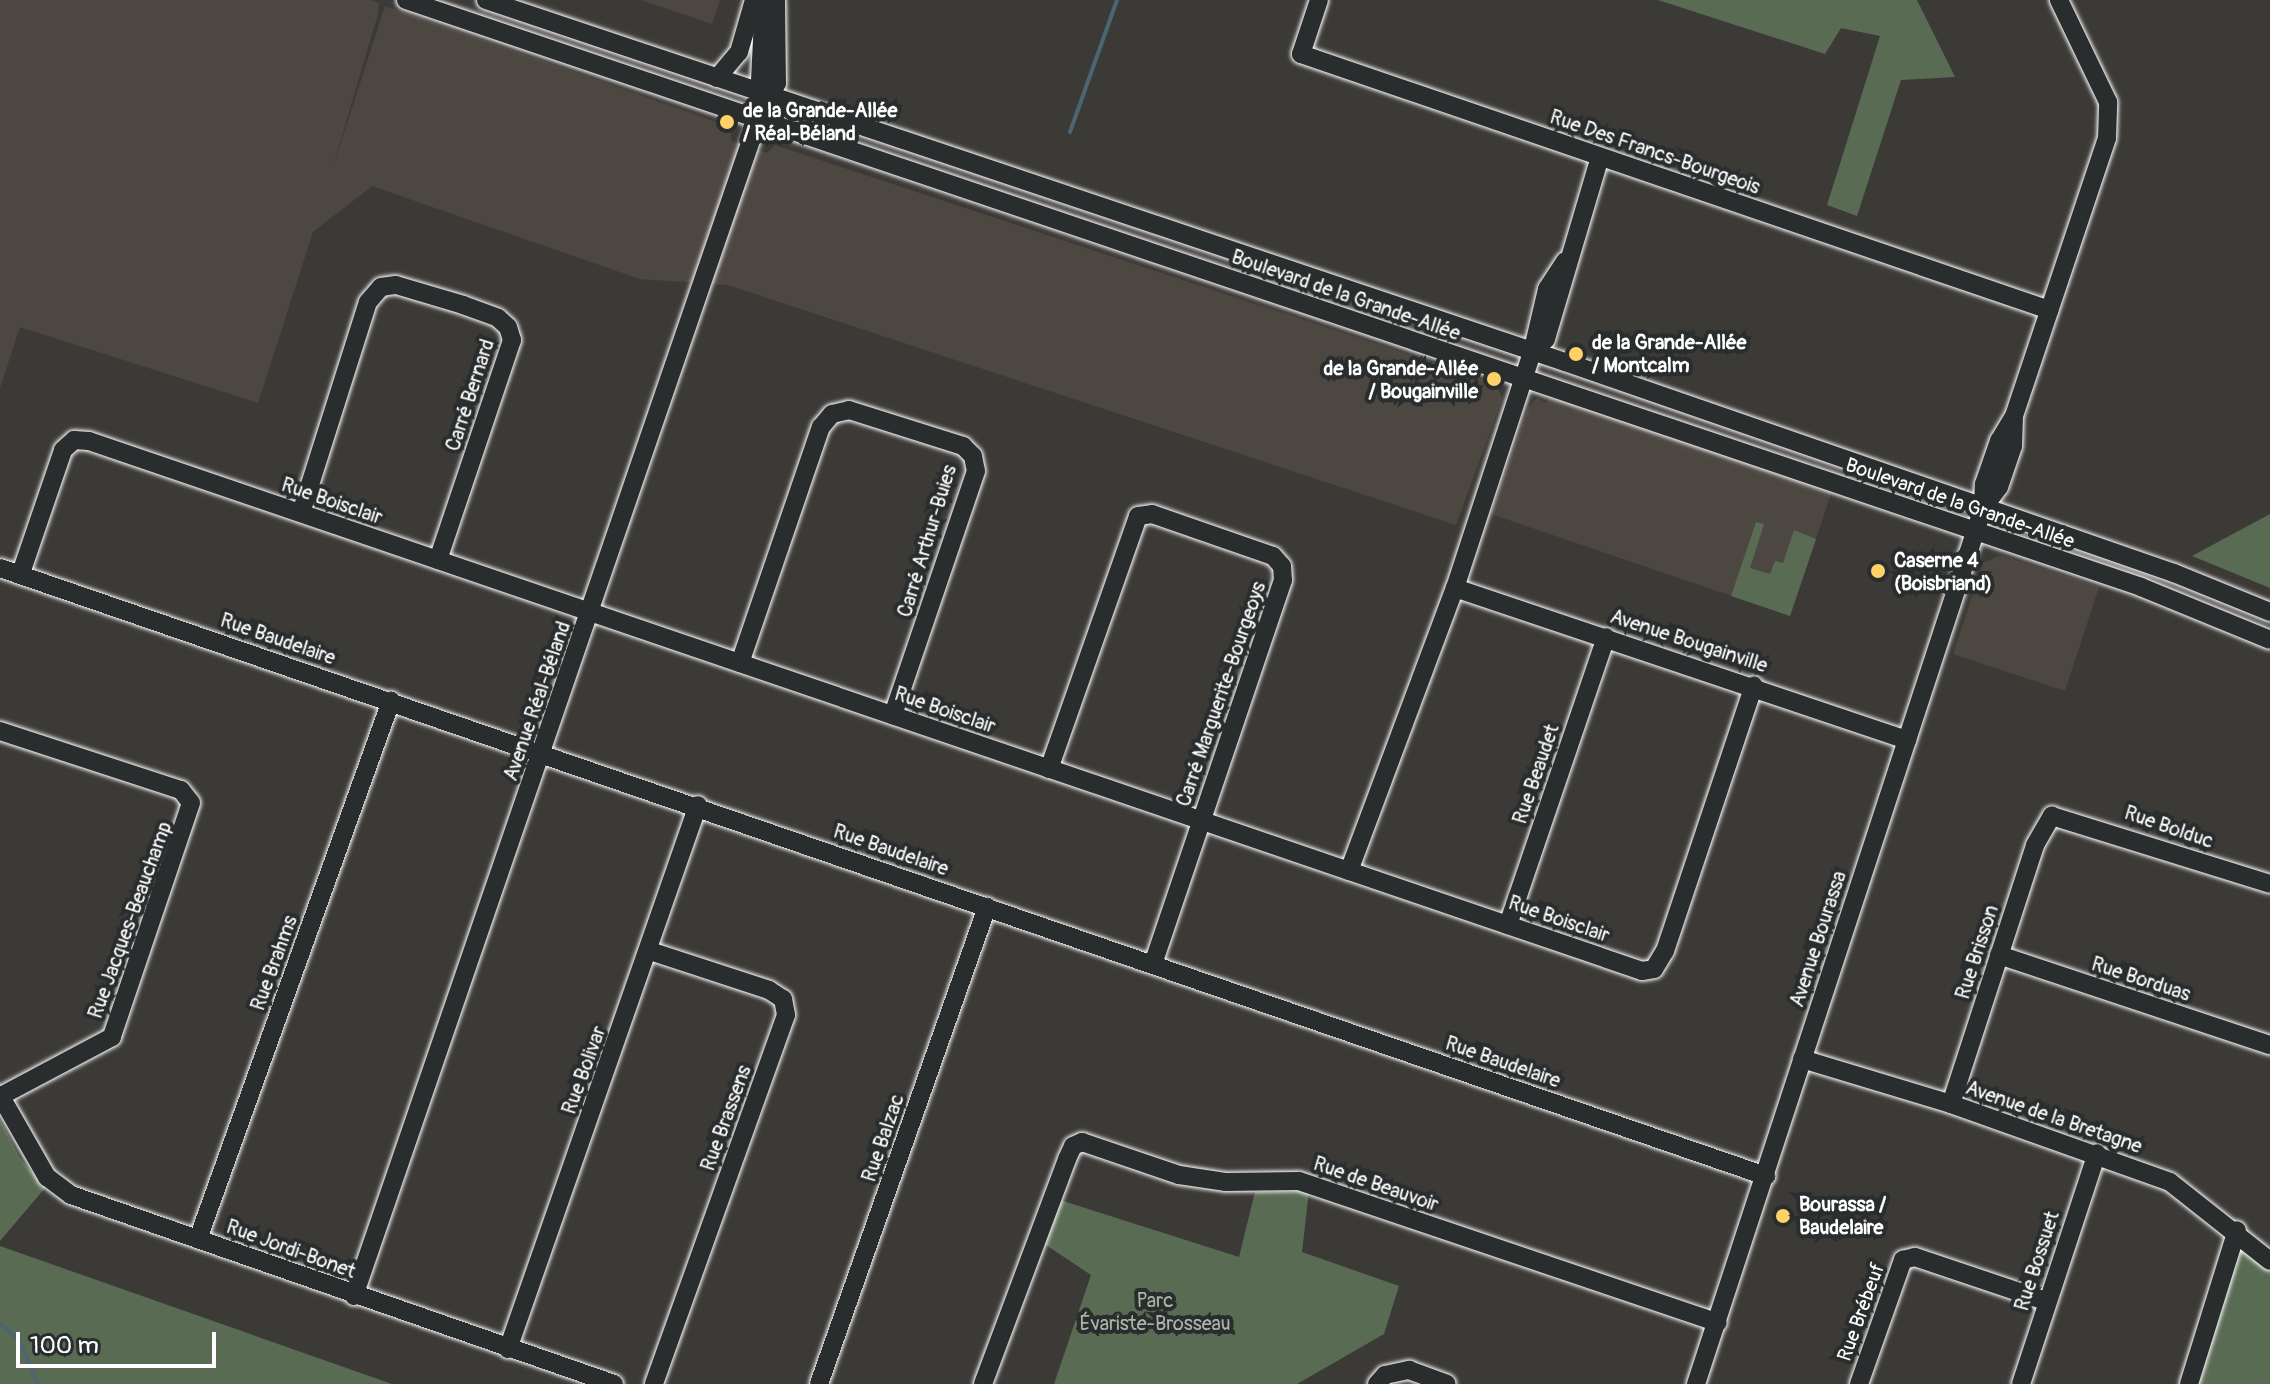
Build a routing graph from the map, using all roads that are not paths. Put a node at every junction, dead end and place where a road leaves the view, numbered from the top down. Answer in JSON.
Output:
{"nodes":[{"id":1,"x":406,"y":0,"type":"edge"},
{"id":2,"x":486,"y":0,"type":"edge"},
{"id":3,"x":754,"y":0,"type":"edge"},
{"id":4,"x":764,"y":0,"type":"edge"},
{"id":5,"x":776,"y":0,"type":"edge"},
{"id":6,"x":1319,"y":0,"type":"edge"},
{"id":7,"x":2059,"y":0,"type":"edge"},
{"id":8,"x":717,"y":78,"type":"junction"},
{"id":9,"x":764,"y":94,"type":"junction"},
{"id":10,"x":758,"y":120,"type":"junction"},
{"id":11,"x":1600,"y":157,"type":"junction"},
{"id":12,"x":2049,"y":310,"type":"junction"},
{"id":13,"x":1532,"y":353,"type":"junction"},
{"id":14,"x":1524,"y":378,"type":"junction"},
{"id":15,"x":1983,"y":508,"type":"junction"},
{"id":16,"x":301,"y":513,"type":"junction"},
{"id":17,"x":1975,"y":531,"type":"junction"},
{"id":18,"x":438,"y":560,"type":"junction"},
{"id":19,"x":0,"y":568,"type":"edge"},
{"id":20,"x":21,"y":573,"type":"junction"},
{"id":21,"x":1455,"y":588,"type":"junction"},
{"id":22,"x":591,"y":611,"type":"junction"},
{"id":23,"x":2270,"y":612,"type":"edge"},
{"id":24,"x":1606,"y":637,"type":"junction"},
{"id":25,"x":2270,"y":640,"type":"edge"},
{"id":26,"x":740,"y":663,"type":"junction"},
{"id":27,"x":1754,"y":685,"type":"junction"},
{"id":28,"x":391,"y":701,"type":"junction"},
{"id":29,"x":893,"y":715,"type":"junction"},
{"id":30,"x":0,"y":731,"type":"edge"},
{"id":31,"x":1907,"y":740,"type":"junction"},
{"id":32,"x":542,"y":755,"type":"junction"},
{"id":33,"x":1049,"y":769,"type":"junction"},
{"id":34,"x":698,"y":805,"type":"junction"},
{"id":35,"x":2052,"y":816,"type":"joint"},
{"id":36,"x":1201,"y":821,"type":"junction"},
{"id":37,"x":1349,"y":871,"type":"junction"},
{"id":38,"x":2270,"y":884,"type":"edge"},
{"id":39,"x":987,"y":907,"type":"junction"},
{"id":40,"x":1508,"y":925,"type":"junction"},
{"id":41,"x":650,"y":951,"type":"junction"},
{"id":42,"x":1999,"y":955,"type":"junction"},
{"id":43,"x":1153,"y":964,"type":"junction"},
{"id":44,"x":2270,"y":1045,"type":"edge"},
{"id":45,"x":1802,"y":1059,"type":"junction"},
{"id":46,"x":0,"y":1096,"type":"edge"},
{"id":47,"x":1951,"y":1104,"type":"junction"},
{"id":48,"x":2097,"y":1153,"type":"junction"},
{"id":49,"x":1766,"y":1176,"type":"junction"},
{"id":50,"x":2237,"y":1230,"type":"junction"},
{"id":51,"x":198,"y":1239,"type":"junction"},
{"id":52,"x":2270,"y":1261,"type":"edge"},
{"id":53,"x":354,"y":1296,"type":"junction"},
{"id":54,"x":2046,"y":1301,"type":"junction"},
{"id":55,"x":1718,"y":1323,"type":"junction"},
{"id":56,"x":508,"y":1349,"type":"junction"},
{"id":57,"x":614,"y":1384,"type":"edge"},
{"id":58,"x":654,"y":1384,"type":"edge"},
{"id":59,"x":819,"y":1384,"type":"edge"},
{"id":60,"x":983,"y":1384,"type":"edge"},
{"id":61,"x":1377,"y":1384,"type":"edge"},
{"id":62,"x":1447,"y":1384,"type":"edge"},
{"id":63,"x":1696,"y":1384,"type":"edge"},
{"id":64,"x":1859,"y":1384,"type":"edge"},
{"id":65,"x":2021,"y":1384,"type":"edge"},
{"id":66,"x":2189,"y":1384,"type":"edge"}],
"edges":[{"from":1,"to":10,"type":"street","name":"Boulevard de la Grande-Allée"},
{"from":2,"to":8,"type":"street","name":"Boulevard de la Grande-Allée"},
{"from":3,"to":8,"type":"street"},
{"from":4,"to":9,"type":"street"},
{"from":5,"to":9,"type":"street"},
{"from":6,"to":11,"type":"street","name":"Rue Des Francs-Bourgeois"},
{"from":7,"to":12,"type":"street"},
{"from":8,"to":9,"type":"street","name":"Boulevard de la Grande-Allée"},
{"from":9,"to":10,"type":"street","name":"Avenue Réal-Béland"},
{"from":9,"to":13,"type":"street","name":"Boulevard de la Grande-Allée"},
{"from":10,"to":14,"type":"street","name":"Boulevard de la Grande-Allée"},
{"from":10,"to":22,"type":"street","name":"Avenue Réal-Béland"},
{"from":11,"to":12,"type":"street","name":"Rue Des Francs-Bourgeois"},
{"from":11,"to":13,"type":"street"},
{"from":12,"to":15,"type":"street"},
{"from":13,"to":14,"type":"street"},
{"from":13,"to":15,"type":"street","name":"Boulevard de la Grande-Allée"},
{"from":14,"to":17,"type":"street","name":"Boulevard de la Grande-Allée"},
{"from":14,"to":21,"type":"street"},
{"from":15,"to":17,"type":"street","name":"Avenue Bourassa"},
{"from":15,"to":23,"type":"street","name":"Boulevard de la Grande-Allée"},
{"from":16,"to":18,"type":"street","name":"Rue Boisclair"},
{"from":16,"to":18,"type":"street","name":"Carré Bernard"},
{"from":16,"to":20,"type":"street","name":"Rue Boisclair"},
{"from":17,"to":25,"type":"street","name":"Boulevard de la Grande-Allée"},
{"from":17,"to":31,"type":"street","name":"Avenue Bourassa"},
{"from":18,"to":22,"type":"street","name":"Rue Boisclair"},
{"from":19,"to":20,"type":"street","name":"Rue Baudelaire"},
{"from":20,"to":28,"type":"street","name":"Rue Baudelaire"},
{"from":21,"to":24,"type":"street","name":"Avenue Bougainville"},
{"from":21,"to":37,"type":"street"},
{"from":22,"to":26,"type":"street","name":"Rue Boisclair"},
{"from":22,"to":32,"type":"street","name":"Avenue Réal-Béland"},
{"from":24,"to":27,"type":"street","name":"Avenue Bougainville"},
{"from":24,"to":40,"type":"street","name":"Rue Beaudet"},
{"from":26,"to":29,"type":"street","name":"Rue Boisclair"},
{"from":26,"to":29,"type":"street","name":"Carré Arthur-Buies"},
{"from":27,"to":31,"type":"street","name":"Avenue Bougainville"},
{"from":27,"to":40,"type":"street","name":"Rue Boisclair"},
{"from":28,"to":32,"type":"street","name":"Rue Baudelaire"},
{"from":28,"to":51,"type":"street","name":"Rue Brahms"},
{"from":29,"to":33,"type":"street","name":"Rue Boisclair"},
{"from":30,"to":46,"type":"street","name":"Rue Jacques-Beauchamp"},
{"from":31,"to":45,"type":"street","name":"Avenue Bourassa"},
{"from":32,"to":34,"type":"street","name":"Rue Baudelaire"},
{"from":32,"to":53,"type":"street","name":"Avenue Réal-Béland"},
{"from":33,"to":36,"type":"street","name":"Rue Boisclair"},
{"from":33,"to":36,"type":"street","name":"Carré Marguerite-Bourgeoys"},
{"from":34,"to":39,"type":"street","name":"Rue Baudelaire"},
{"from":34,"to":41,"type":"street","name":"Rue Bolivar"},
{"from":35,"to":38,"type":"street","name":"Rue Bolduc"},
{"from":35,"to":42,"type":"street","name":"Rue Brisson"},
{"from":36,"to":37,"type":"street","name":"Rue Boisclair"},
{"from":36,"to":43,"type":"street","name":"Carré Marguerite-Bourgeoys"},
{"from":37,"to":40,"type":"street","name":"Rue Boisclair"},
{"from":39,"to":43,"type":"street","name":"Rue Baudelaire"},
{"from":39,"to":59,"type":"street","name":"Rue Balzac"},
{"from":41,"to":56,"type":"street","name":"Rue Bolivar"},
{"from":41,"to":58,"type":"street","name":"Rue Brassens"},
{"from":42,"to":44,"type":"street","name":"Rue Borduas"},
{"from":42,"to":47,"type":"street","name":"Rue Brisson"},
{"from":43,"to":49,"type":"street","name":"Rue Baudelaire"},
{"from":45,"to":47,"type":"street","name":"Avenue de la Bretagne"},
{"from":45,"to":49,"type":"street","name":"Avenue Bourassa"},
{"from":46,"to":51,"type":"street","name":"Rue Jordi-Bonet"},
{"from":47,"to":48,"type":"street","name":"Avenue de la Bretagne"},
{"from":48,"to":50,"type":"street","name":"Avenue de la Bretagne"},
{"from":48,"to":54,"type":"street","name":"Rue Bossuet"},
{"from":49,"to":55,"type":"street","name":"Avenue Bourassa"},
{"from":50,"to":52,"type":"street","name":"Avenue de la Bretagne"},
{"from":50,"to":66,"type":"street"},
{"from":51,"to":53,"type":"street","name":"Rue Jordi-Bonet"},
{"from":53,"to":56,"type":"street","name":"Rue Jordi-Bonet"},
{"from":54,"to":64,"type":"street","name":"Rue Brébeuf"},
{"from":54,"to":65,"type":"street","name":"Rue Bossuet"},
{"from":55,"to":60,"type":"street","name":"Rue de Beauvoir"},
{"from":55,"to":63,"type":"street","name":"Avenue Bourassa"},
{"from":56,"to":57,"type":"street","name":"Rue Jordi-Bonet"},
{"from":61,"to":62,"type":"street"}]}
